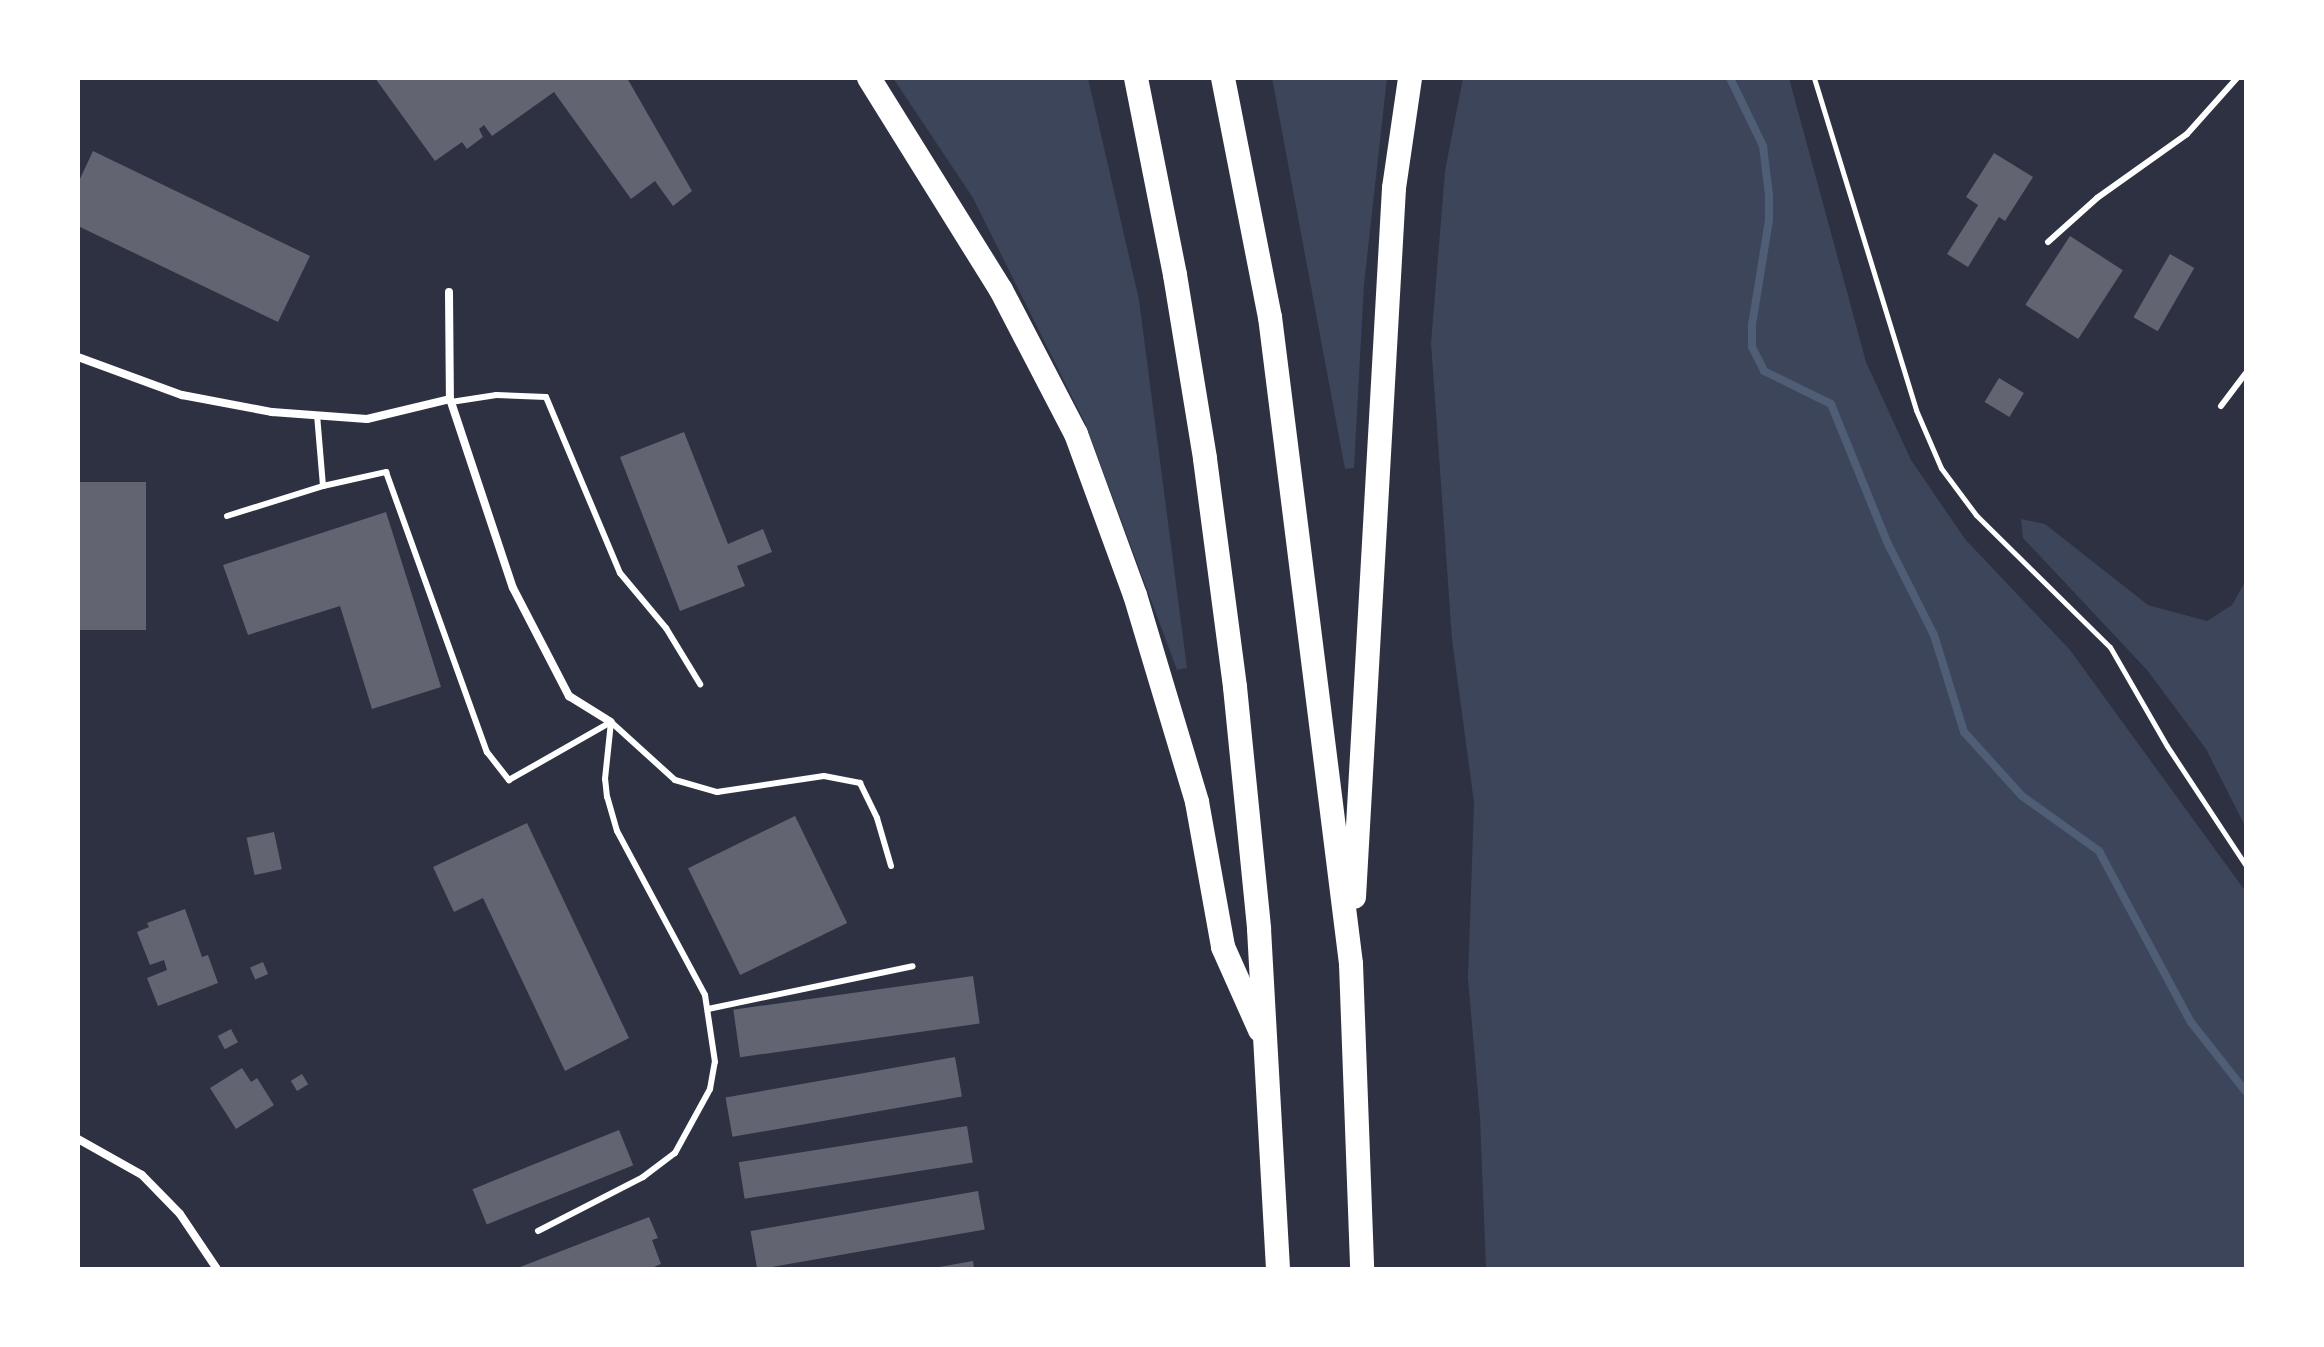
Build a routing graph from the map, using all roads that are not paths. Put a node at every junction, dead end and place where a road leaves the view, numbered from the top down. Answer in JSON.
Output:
{"nodes":[{"id":1,"x":869,"y":78,"type":"edge"},
{"id":2,"x":1136,"y":78,"type":"edge"},
{"id":3,"x":1223,"y":78,"type":"edge"},
{"id":4,"x":1410,"y":78,"type":"edge"},
{"id":5,"x":2237,"y":78,"type":"edge"},
{"id":6,"x":2048,"y":242,"type":"dead end"},
{"id":7,"x":449,"y":292,"type":"dead end"},
{"id":8,"x":78,"y":357,"type":"edge"},
{"id":9,"x":2246,"y":373,"type":"edge"},
{"id":10,"x":450,"y":401,"type":"junction"},
{"id":11,"x":2221,"y":406,"type":"dead end"},
{"id":12,"x":317,"y":415,"type":"junction"},
{"id":13,"x":323,"y":486,"type":"junction"},
{"id":14,"x":227,"y":516,"type":"dead end"},
{"id":15,"x":700,"y":684,"type":"dead end"},
{"id":16,"x":611,"y":722,"type":"junction"},
{"id":17,"x":891,"y":866,"type":"dead end"},
{"id":18,"x":1351,"y":964,"type":"junction"},
{"id":19,"x":913,"y":966,"type":"dead end"},
{"id":20,"x":708,"y":1009,"type":"junction"},
{"id":21,"x":1268,"y":1047,"type":"junction"},
{"id":22,"x":78,"y":1139,"type":"edge"},
{"id":23,"x":538,"y":1231,"type":"dead end"},
{"id":24,"x":217,"y":1269,"type":"edge"},
{"id":25,"x":1278,"y":1269,"type":"edge"},
{"id":26,"x":1362,"y":1269,"type":"edge"}],
"edges":[{"from":1,"to":21,"type":"highway"},
{"from":2,"to":21,"type":"highway"},
{"from":3,"to":18,"type":"highway"},
{"from":4,"to":18,"type":"highway"},
{"from":5,"to":6,"type":"lane"},
{"from":7,"to":10,"type":"street"},
{"from":8,"to":12,"type":"street"},
{"from":9,"to":11,"type":"lane"},
{"from":10,"to":12,"type":"street"},
{"from":10,"to":15,"type":"lane"},
{"from":10,"to":16,"type":"street"},
{"from":12,"to":13,"type":"lane"},
{"from":13,"to":14,"type":"lane"},
{"from":13,"to":16,"type":"lane"},
{"from":16,"to":17,"type":"lane"},
{"from":16,"to":20,"type":"lane"},
{"from":18,"to":26,"type":"highway"},
{"from":19,"to":20,"type":"lane"},
{"from":20,"to":23,"type":"lane"},
{"from":21,"to":25,"type":"highway"},
{"from":22,"to":24,"type":"street"}]}
